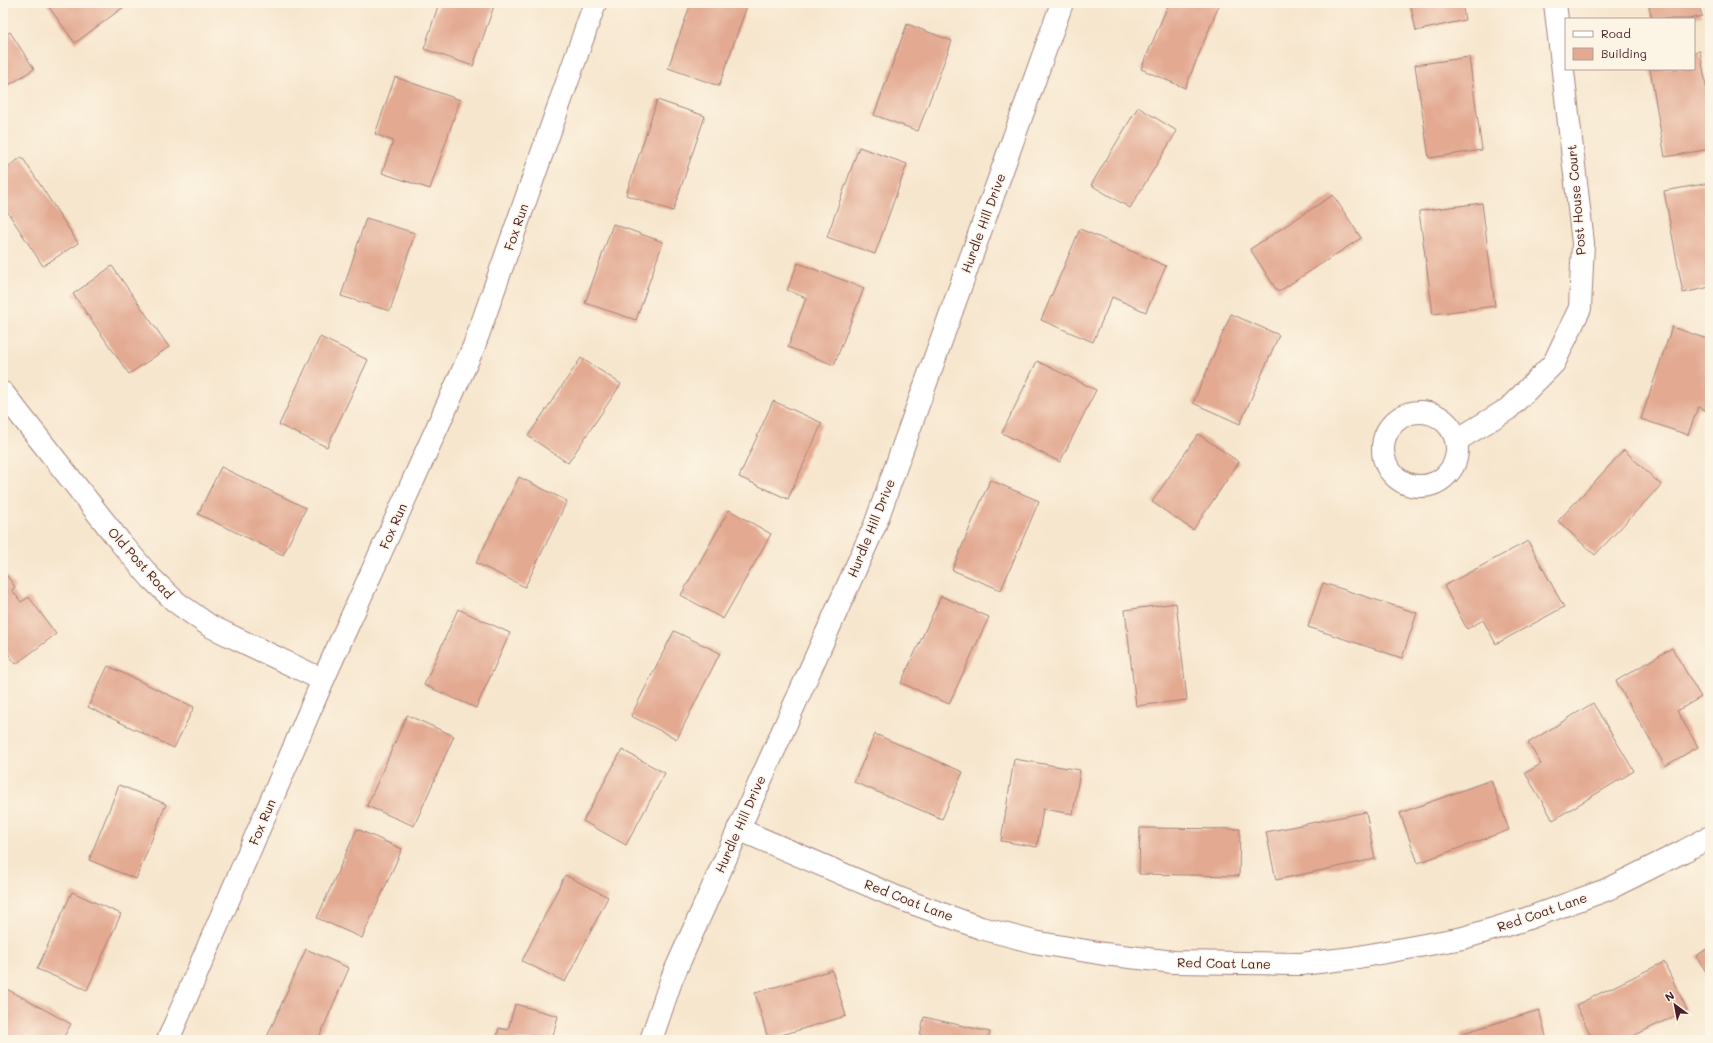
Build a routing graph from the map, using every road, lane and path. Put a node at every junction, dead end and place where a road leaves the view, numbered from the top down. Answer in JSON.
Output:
{"nodes":[{"id":1,"x":595,"y":3,"type":"edge"},
{"id":2,"x":1062,"y":3,"type":"edge"},
{"id":3,"x":1555,"y":3,"type":"edge"},
{"id":4,"x":3,"y":393,"type":"edge"},
{"id":5,"x":1457,"y":440,"type":"dead end"},
{"id":6,"x":323,"y":680,"type":"junction"},
{"id":7,"x":738,"y":829,"type":"junction"},
{"id":8,"x":1710,"y":837,"type":"edge"},
{"id":9,"x":168,"y":1040,"type":"edge"},
{"id":10,"x":651,"y":1040,"type":"edge"}],
"edges":[{"from":1,"to":6,"type":"street","name":"Fox Run"},
{"from":2,"to":7,"type":"street","name":"Hurdle Hill Drive"},
{"from":3,"to":5,"type":"street","name":"Post House Court"},
{"from":4,"to":6,"type":"street","name":"Old Post Road"},
{"from":6,"to":9,"type":"street","name":"Fox Run"},
{"from":7,"to":8,"type":"street","name":"Red Coat Lane"},
{"from":7,"to":10,"type":"street","name":"Hurdle Hill Drive"}]}
